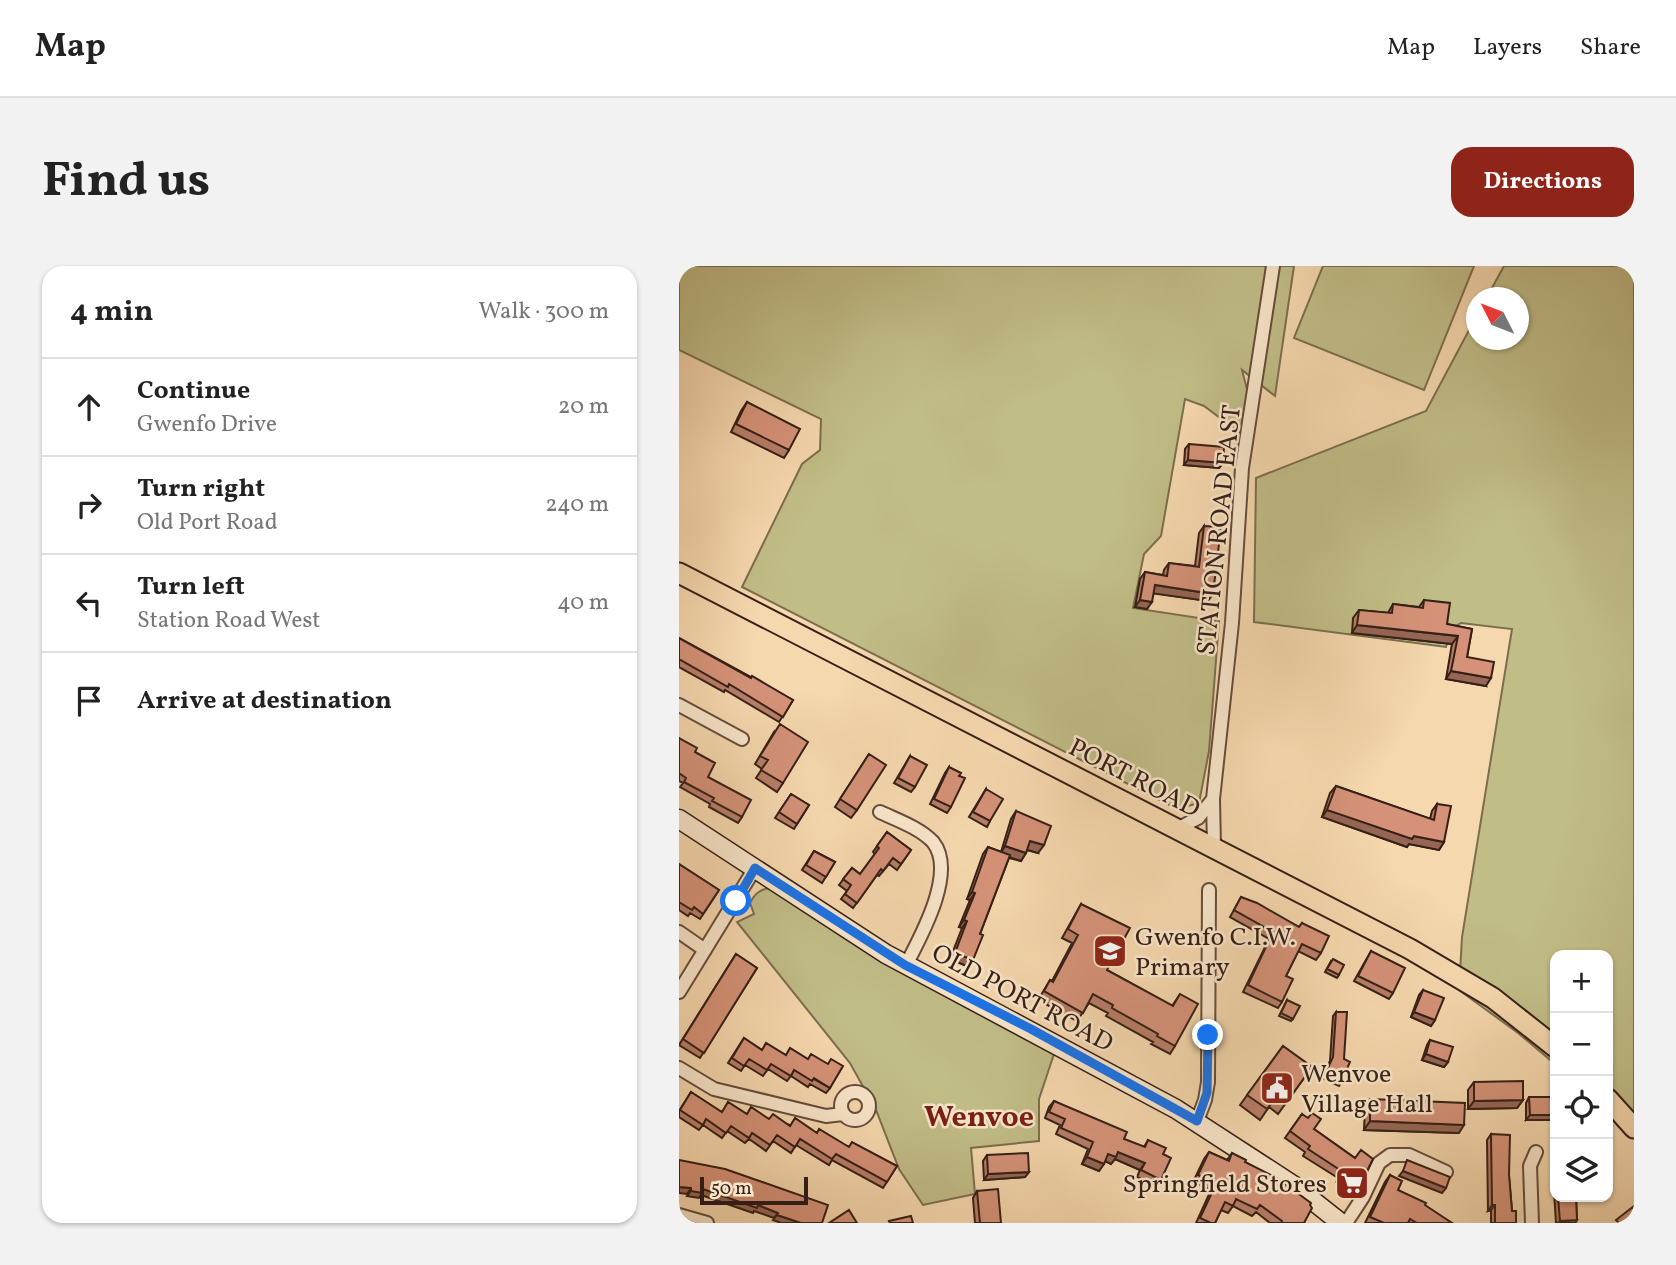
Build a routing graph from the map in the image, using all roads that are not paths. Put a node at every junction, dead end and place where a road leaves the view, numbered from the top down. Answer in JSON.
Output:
{"nodes":[{"id":1,"x":1273,"y":266,"type":"edge"},
{"id":2,"x":679,"y":573,"type":"edge"},
{"id":3,"x":679,"y":705,"type":"edge"},
{"id":4,"x":742,"y":739,"type":"dead end"},
{"id":5,"x":1213,"y":799,"type":"junction"},
{"id":6,"x":880,"y":812,"type":"dead end"},
{"id":7,"x":679,"y":819,"type":"edge"},
{"id":8,"x":1177,"y":829,"type":"junction"},
{"id":9,"x":1214,"y":848,"type":"junction"},
{"id":10,"x":755,"y":868,"type":"junction"},
{"id":11,"x":1209,"y":890,"type":"dead end"},
{"id":12,"x":679,"y":932,"type":"edge"},
{"id":13,"x":705,"y":950,"type":"junction"},
{"id":14,"x":905,"y":965,"type":"junction"},
{"id":15,"x":679,"y":992,"type":"edge"},
{"id":16,"x":1550,"y":1043,"type":"edge"},
{"id":17,"x":679,"y":1069,"type":"edge"},
{"id":18,"x":1613,"y":1105,"type":"edge"},
{"id":19,"x":842,"y":1114,"type":"dead end"},
{"id":20,"x":1197,"y":1121,"type":"junction"},
{"id":21,"x":1634,"y":1128,"type":"edge"},
{"id":22,"x":1536,"y":1152,"type":"dead end"},
{"id":23,"x":1446,"y":1172,"type":"edge"},
{"id":24,"x":679,"y":1215,"type":"edge"},
{"id":25,"x":1337,"y":1222,"type":"edge"},
{"id":26,"x":707,"y":1223,"type":"edge"},
{"id":27,"x":1532,"y":1223,"type":"edge"}],
"edges":[{"from":1,"to":5,"type":"street","name":"STATION ROAD EAST"},
{"from":2,"to":8,"type":"main road","name":"PORT ROAD"},
{"from":3,"to":4,"type":"street"},
{"from":5,"to":8,"type":"street"},
{"from":5,"to":9,"type":"street","name":"STATION ROAD EAST"},
{"from":6,"to":14,"type":"street"},
{"from":7,"to":10,"type":"street","name":"OLD PORT ROAD"},
{"from":8,"to":9,"type":"main road","name":"PORT ROAD"},
{"from":9,"to":16,"type":"main road","name":"PORT ROAD"},
{"from":10,"to":13,"type":"street"},
{"from":10,"to":14,"type":"street","name":"OLD PORT ROAD"},
{"from":11,"to":20,"type":"street"},
{"from":12,"to":13,"type":"street"},
{"from":13,"to":15,"type":"street"},
{"from":14,"to":20,"type":"street","name":"OLD PORT ROAD"},
{"from":17,"to":19,"type":"street"},
{"from":18,"to":21,"type":"main road"},
{"from":20,"to":25,"type":"street","name":"OLD PORT ROAD"},
{"from":22,"to":27,"type":"street"},
{"from":23,"to":25,"type":"street"},
{"from":24,"to":26,"type":"street"}]}
